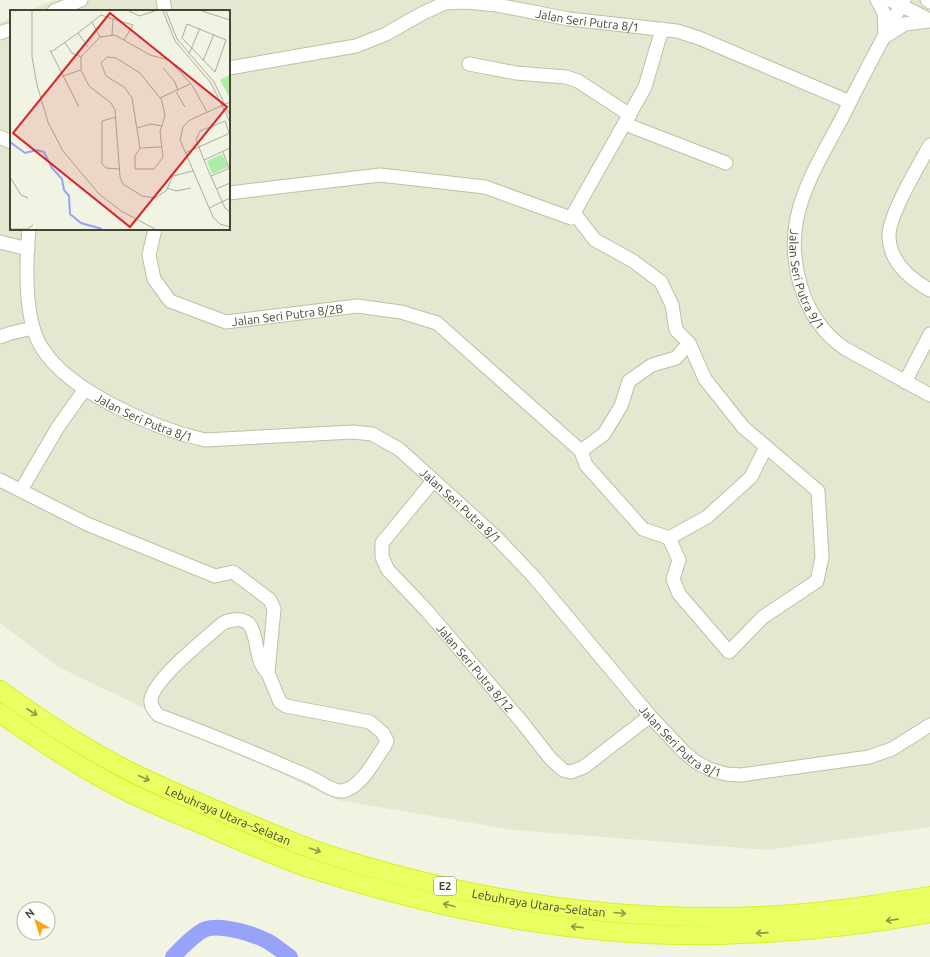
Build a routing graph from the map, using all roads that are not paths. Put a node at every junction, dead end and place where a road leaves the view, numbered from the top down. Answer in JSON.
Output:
{"nodes":[{"id":1,"x":81,"y":0,"type":"edge"},
{"id":2,"x":163,"y":0,"type":"edge"},
{"id":3,"x":877,"y":0,"type":"edge"},
{"id":4,"x":927,"y":0,"type":"edge"},
{"id":5,"x":899,"y":2,"type":"edge"},
{"id":6,"x":930,"y":2,"type":"edge"},
{"id":7,"x":56,"y":10,"type":"edge"},
{"id":8,"x":165,"y":10,"type":"edge"},
{"id":9,"x":930,"y":20,"type":"edge"},
{"id":10,"x":10,"y":29,"type":"edge"},
{"id":11,"x":662,"y":29,"type":"junction"},
{"id":12,"x":0,"y":33,"type":"edge"},
{"id":13,"x":885,"y":37,"type":"junction"},
{"id":14,"x":469,"y":64,"type":"dead end"},
{"id":15,"x":230,"y":68,"type":"edge"},
{"id":16,"x":850,"y":102,"type":"junction"},
{"id":17,"x":628,"y":120,"type":"junction"},
{"id":18,"x":0,"y":138,"type":"edge"},
{"id":19,"x":10,"y":142,"type":"edge"},
{"id":20,"x":930,"y":145,"type":"edge"},
{"id":21,"x":726,"y":164,"type":"dead end"},
{"id":22,"x":230,"y":194,"type":"edge"},
{"id":23,"x":574,"y":213,"type":"junction"},
{"id":24,"x":30,"y":230,"type":"edge"},
{"id":25,"x":155,"y":230,"type":"edge"},
{"id":26,"x":0,"y":242,"type":"edge"},
{"id":27,"x":28,"y":249,"type":"junction"},
{"id":28,"x":930,"y":290,"type":"edge"},
{"id":29,"x":33,"y":328,"type":"junction"},
{"id":30,"x":930,"y":334,"type":"edge"},
{"id":31,"x":0,"y":337,"type":"edge"},
{"id":32,"x":689,"y":343,"type":"junction"},
{"id":33,"x":905,"y":382,"type":"junction"},
{"id":34,"x":85,"y":389,"type":"junction"},
{"id":35,"x":930,"y":395,"type":"edge"},
{"id":36,"x":766,"y":447,"type":"junction"},
{"id":37,"x":581,"y":451,"type":"junction"},
{"id":38,"x":0,"y":480,"type":"edge"},
{"id":39,"x":433,"y":481,"type":"junction"},
{"id":40,"x":21,"y":490,"type":"junction"},
{"id":41,"x":669,"y":538,"type":"junction"},
{"id":42,"x":268,"y":673,"type":"junction"},
{"id":43,"x":0,"y":690,"type":"edge"},
{"id":44,"x":0,"y":713,"type":"edge"},
{"id":45,"x":650,"y":716,"type":"junction"},
{"id":46,"x":930,"y":725,"type":"edge"},
{"id":47,"x":930,"y":896,"type":"edge"},
{"id":48,"x":930,"y":914,"type":"edge"}],
"edges":[{"from":1,"to":7,"type":"street"},
{"from":2,"to":8,"type":"street"},
{"from":3,"to":13,"type":"street"},
{"from":4,"to":6,"type":"street"},
{"from":5,"to":9,"type":"street"},
{"from":5,"to":13,"type":"street","name":"Jalan Seri Putra 9/1"},
{"from":9,"to":13,"type":"street"},
{"from":10,"to":12,"type":"street"},
{"from":11,"to":15,"type":"street","name":"Jalan Seri Putra 8/1"},
{"from":11,"to":16,"type":"street","name":"Jalan Seri Putra 8/1"},
{"from":11,"to":17,"type":"street"},
{"from":13,"to":16,"type":"street","name":"Jalan Seri Putra 9/1"},
{"from":14,"to":17,"type":"street"},
{"from":16,"to":33,"type":"street","name":"Jalan Seri Putra 9/1"},
{"from":17,"to":21,"type":"street"},
{"from":17,"to":23,"type":"street"},
{"from":18,"to":19,"type":"street"},
{"from":20,"to":28,"type":"street"},
{"from":22,"to":23,"type":"street"},
{"from":23,"to":32,"type":"street"},
{"from":24,"to":27,"type":"street","name":"Jalan Seri Putra 8/1"},
{"from":25,"to":37,"type":"street","name":"Jalan Seri Putra 8/2B"},
{"from":26,"to":27,"type":"street"},
{"from":27,"to":29,"type":"street","name":"Jalan Seri Putra 8/1"},
{"from":29,"to":31,"type":"street"},
{"from":29,"to":34,"type":"street","name":"Jalan Seri Putra 8/1"},
{"from":30,"to":33,"type":"street"},
{"from":32,"to":36,"type":"street"},
{"from":32,"to":37,"type":"street"},
{"from":33,"to":35,"type":"street","name":"Jalan Seri Putra 9/1"},
{"from":34,"to":39,"type":"street","name":"Jalan Seri Putra 8/1"},
{"from":34,"to":40,"type":"street"},
{"from":36,"to":41,"type":"street"},
{"from":36,"to":41,"type":"street"},
{"from":37,"to":41,"type":"street"},
{"from":38,"to":40,"type":"street"},
{"from":39,"to":45,"type":"street","name":"Jalan Seri Putra 8/1"},
{"from":39,"to":45,"type":"street","name":"Jalan Seri Putra 8/12"},
{"from":40,"to":42,"type":"street"},
{"from":42,"to":42,"type":"street"},
{"from":43,"to":47,"type":"highway","name":"Lebuhraya Utara–Selatan","number":"E2","one_way":true},
{"from":48,"to":44,"type":"highway","name":"Lebuhraya Utara–Selatan","number":"E2","one_way":true},
{"from":45,"to":46,"type":"street","name":"Jalan Seri Putra 8/1"}]}
